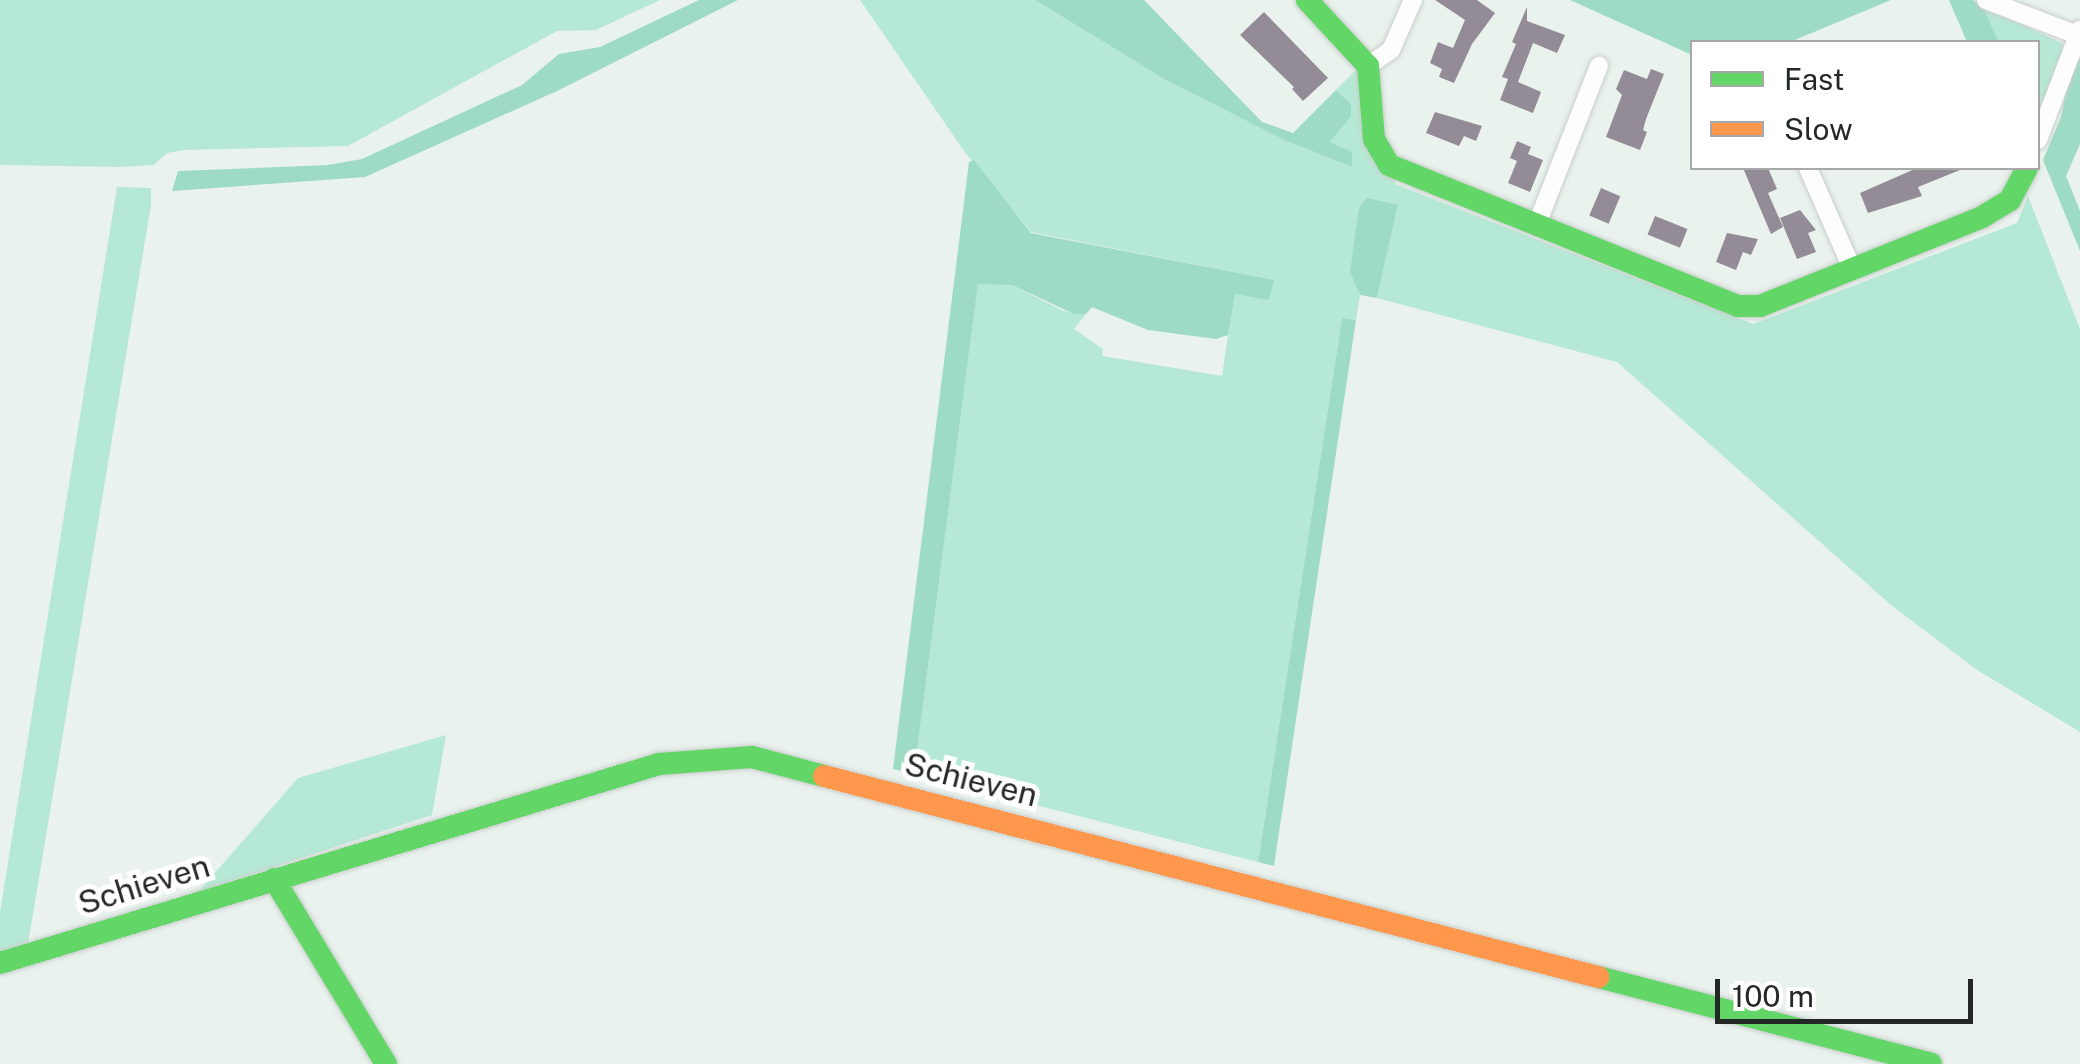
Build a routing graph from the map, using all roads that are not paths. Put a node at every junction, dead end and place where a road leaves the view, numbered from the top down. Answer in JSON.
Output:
{"nodes":[{"id":1,"x":1307,"y":0,"type":"edge"},
{"id":2,"x":1413,"y":0,"type":"edge"},
{"id":3,"x":1986,"y":0,"type":"edge"},
{"id":4,"x":2079,"y":34,"type":"edge"},
{"id":5,"x":1368,"y":66,"type":"junction"},
{"id":6,"x":1599,"y":66,"type":"dead end"},
{"id":7,"x":2040,"y":135,"type":"edge"},
{"id":8,"x":1809,"y":170,"type":"edge"},
{"id":9,"x":2026,"y":170,"type":"edge"},
{"id":10,"x":1537,"y":224,"type":"junction"},
{"id":11,"x":1852,"y":268,"type":"junction"},
{"id":12,"x":274,"y":880,"type":"junction"},
{"id":13,"x":0,"y":962,"type":"edge"},
{"id":14,"x":386,"y":1064,"type":"edge"},
{"id":15,"x":1931,"y":1064,"type":"edge"}],
"edges":[{"from":1,"to":5,"type":"street"},
{"from":2,"to":5,"type":"street"},
{"from":3,"to":4,"type":"street"},
{"from":4,"to":7,"type":"street"},
{"from":5,"to":10,"type":"street"},
{"from":6,"to":10,"type":"street"},
{"from":8,"to":11,"type":"street"},
{"from":9,"to":11,"type":"street"},
{"from":10,"to":11,"type":"street"},
{"from":12,"to":13,"type":"street","name":"Schieven"},
{"from":12,"to":14,"type":"street"},
{"from":12,"to":15,"type":"street","name":"Schieven"}]}
